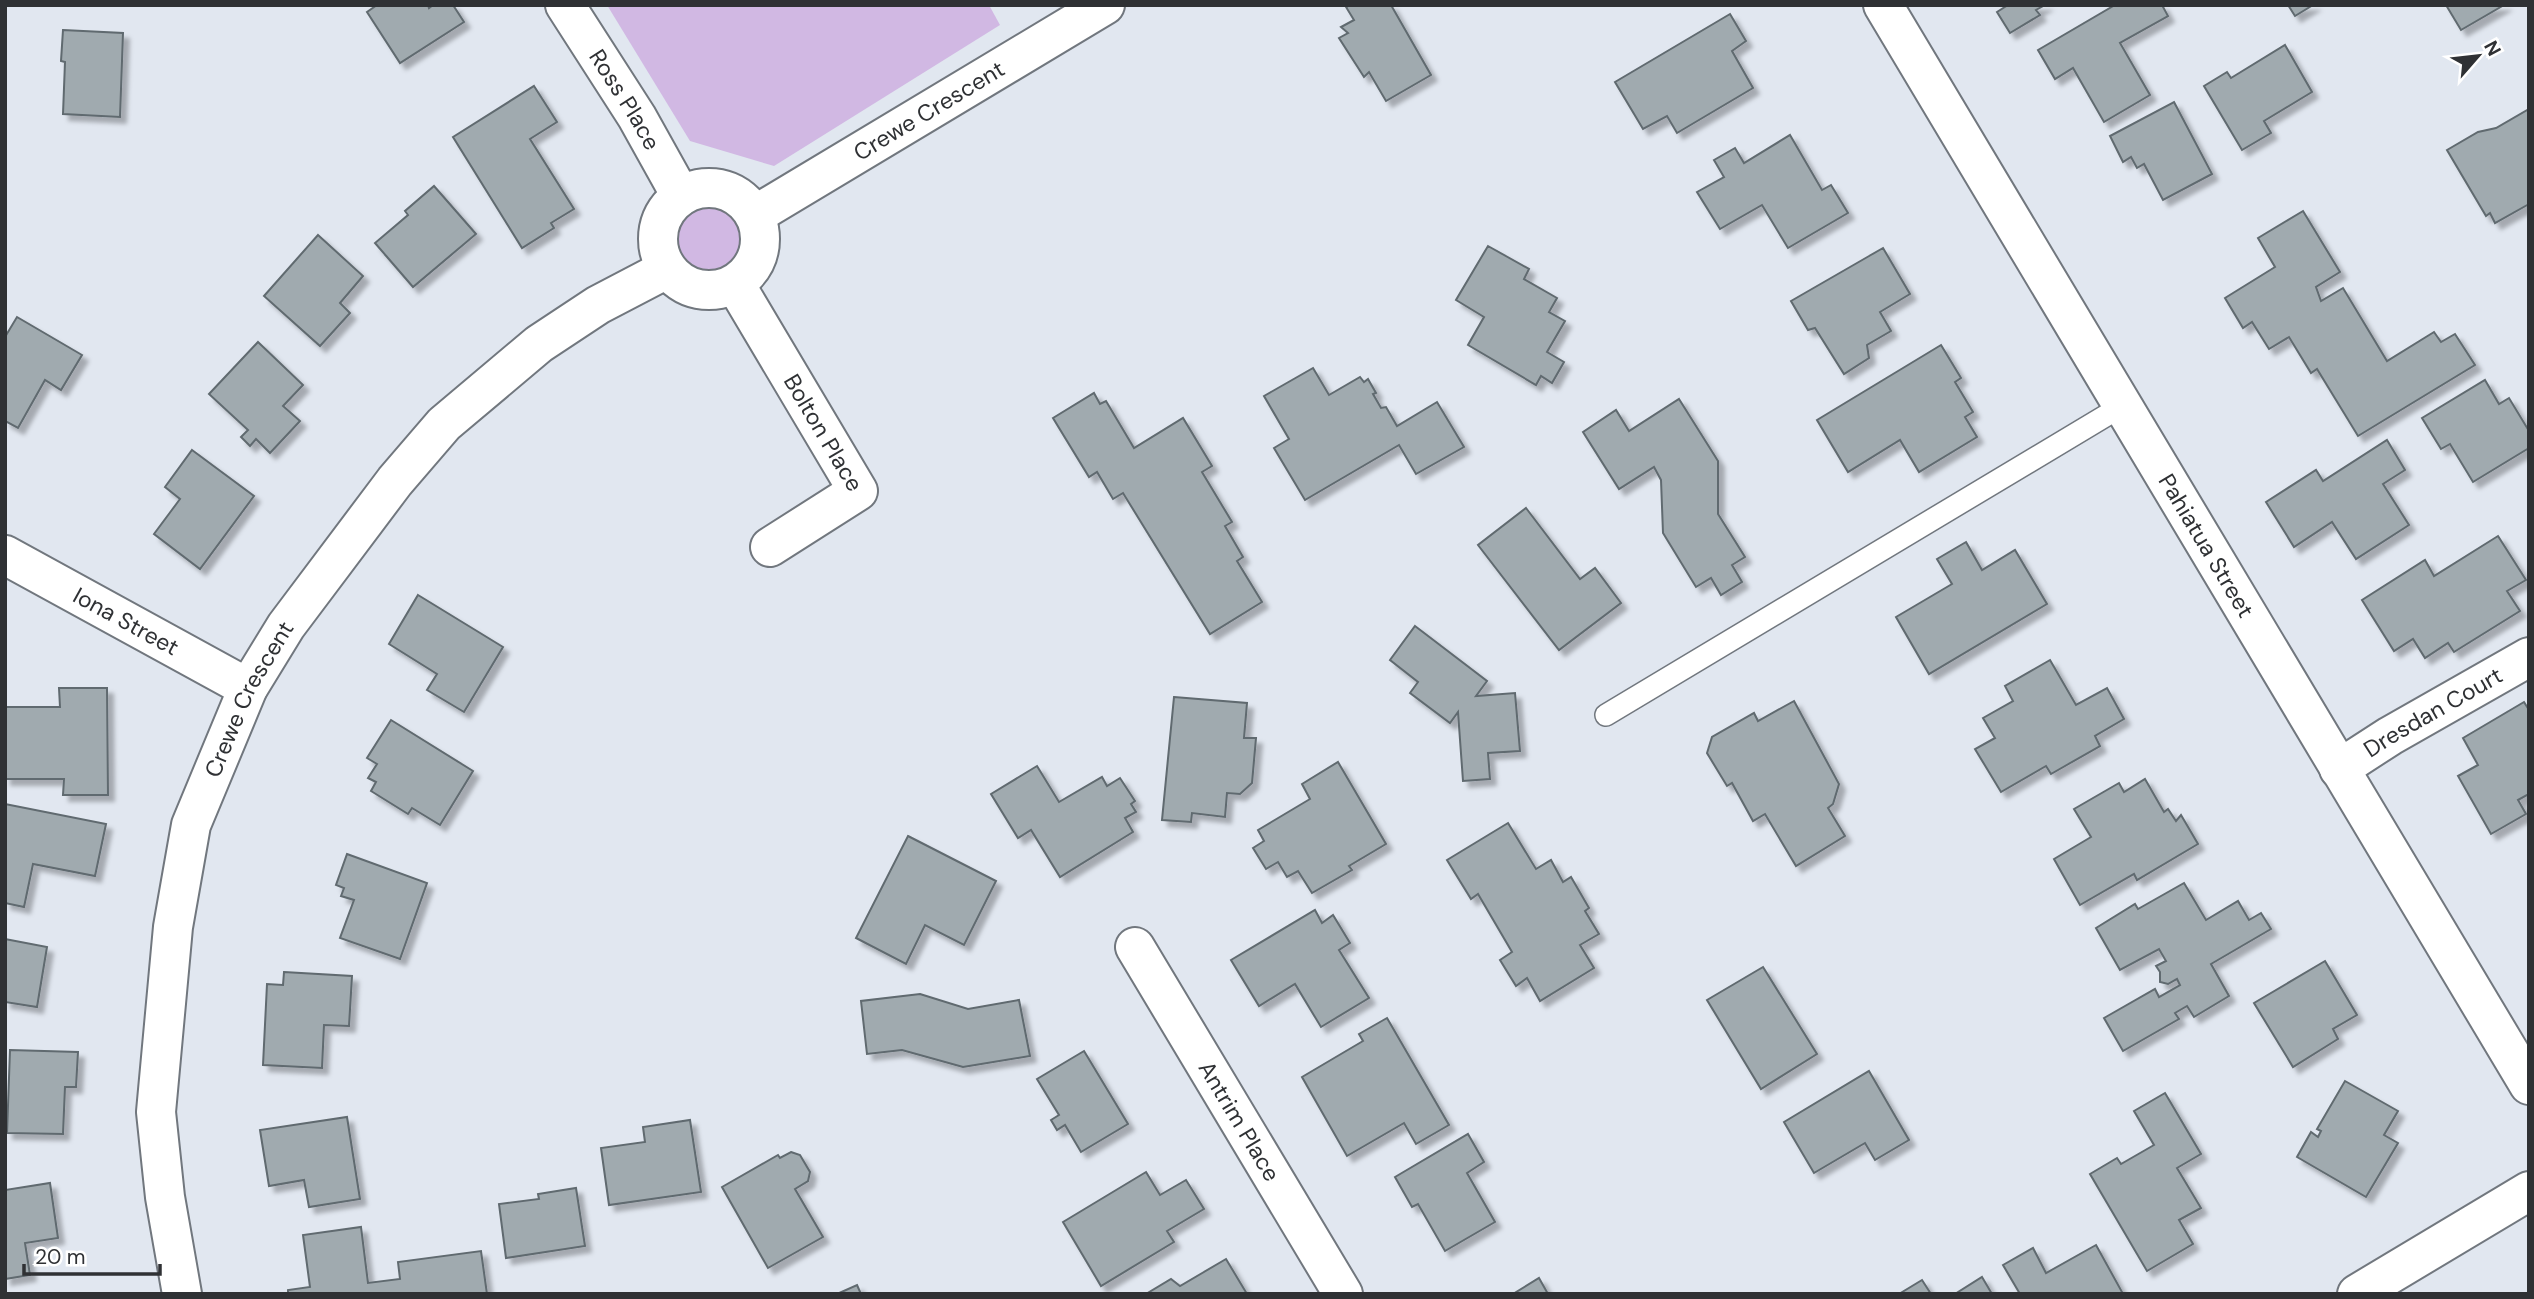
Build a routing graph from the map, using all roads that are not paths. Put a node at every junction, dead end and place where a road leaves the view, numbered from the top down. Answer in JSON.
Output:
{"nodes":[{"id":1,"x":565,"y":5,"type":"edge"},
{"id":2,"x":1105,"y":5,"type":"edge"},
{"id":3,"x":1883,"y":5,"type":"edge"},
{"id":4,"x":681,"y":196,"type":"junction"},
{"id":5,"x":755,"y":215,"type":"junction"},
{"id":6,"x":667,"y":269,"type":"junction"},
{"id":7,"x":735,"y":284,"type":"junction"},
{"id":8,"x":2122,"y":406,"type":"junction"},
{"id":9,"x":770,"y":547,"type":"dead end"},
{"id":10,"x":5,"y":555,"type":"edge"},
{"id":11,"x":2529,"y":657,"type":"edge"},
{"id":12,"x":248,"y":688,"type":"junction"},
{"id":13,"x":1605,"y":715,"type":"dead end"},
{"id":14,"x":2339,"y":769,"type":"junction"},
{"id":15,"x":1135,"y":947,"type":"dead end"},
{"id":16,"x":2529,"y":1085,"type":"edge"},
{"id":17,"x":2529,"y":1191,"type":"edge"},
{"id":18,"x":182,"y":1294,"type":"edge"},
{"id":19,"x":1343,"y":1294,"type":"edge"},
{"id":20,"x":2357,"y":1294,"type":"edge"}],
"edges":[{"from":1,"to":4,"type":"street","name":"Ross Place"},
{"from":2,"to":5,"type":"street","name":"Crewe Crescent"},
{"from":3,"to":8,"type":"street","name":"Pahiatua Street"},
{"from":4,"to":5,"type":"street"},
{"from":4,"to":6,"type":"street"},
{"from":5,"to":7,"type":"street"},
{"from":6,"to":7,"type":"street"},
{"from":6,"to":12,"type":"street","name":"Crewe Crescent"},
{"from":7,"to":9,"type":"street","name":"Bolton Place"},
{"from":8,"to":13,"type":"lane"},
{"from":8,"to":14,"type":"street","name":"Pahiatua Street"},
{"from":10,"to":12,"type":"street","name":"Iona Street"},
{"from":11,"to":14,"type":"street","name":"Dresdan Court"},
{"from":12,"to":18,"type":"street","name":"Crewe Crescent"},
{"from":14,"to":16,"type":"street","name":"Pahiatua Street"},
{"from":15,"to":19,"type":"street","name":"Antrim Place"},
{"from":17,"to":20,"type":"street"}]}
